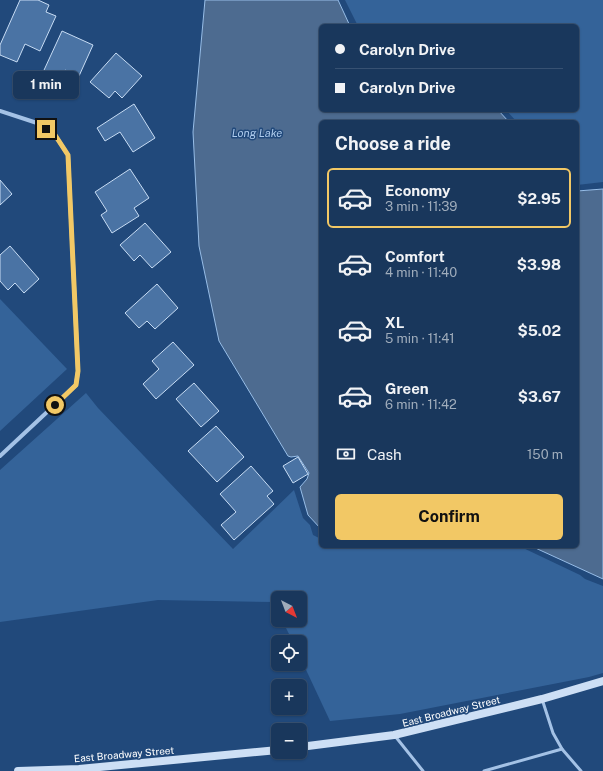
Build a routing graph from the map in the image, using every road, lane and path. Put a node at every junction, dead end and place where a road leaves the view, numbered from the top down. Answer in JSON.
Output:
{"nodes":[{"id":1,"x":0,"y":111,"type":"edge"},
{"id":2,"x":0,"y":456,"type":"edge"},
{"id":3,"x":603,"y":681,"type":"edge"},
{"id":4,"x":542,"y":699,"type":"junction"},
{"id":5,"x":394,"y":735,"type":"junction"},
{"id":6,"x":307,"y":746,"type":"edge"},
{"id":7,"x":562,"y":749,"type":"junction"},
{"id":8,"x":271,"y":751,"type":"edge"},
{"id":9,"x":18,"y":771,"type":"edge"},
{"id":10,"x":423,"y":771,"type":"edge"},
{"id":11,"x":484,"y":771,"type":"edge"},
{"id":12,"x":581,"y":771,"type":"edge"}],
"edges":[{"from":1,"to":2,"type":"street"},
{"from":3,"to":4,"type":"main road","name":"East Broadway Street"},
{"from":4,"to":5,"type":"main road","name":"East Broadway Street"},
{"from":4,"to":7,"type":"lane"},
{"from":5,"to":6,"type":"main road","name":"East Broadway Street"},
{"from":5,"to":10,"type":"lane"},
{"from":7,"to":11,"type":"lane"},
{"from":7,"to":12,"type":"lane"},
{"from":8,"to":9,"type":"main road","name":"East Broadway Street"}]}
